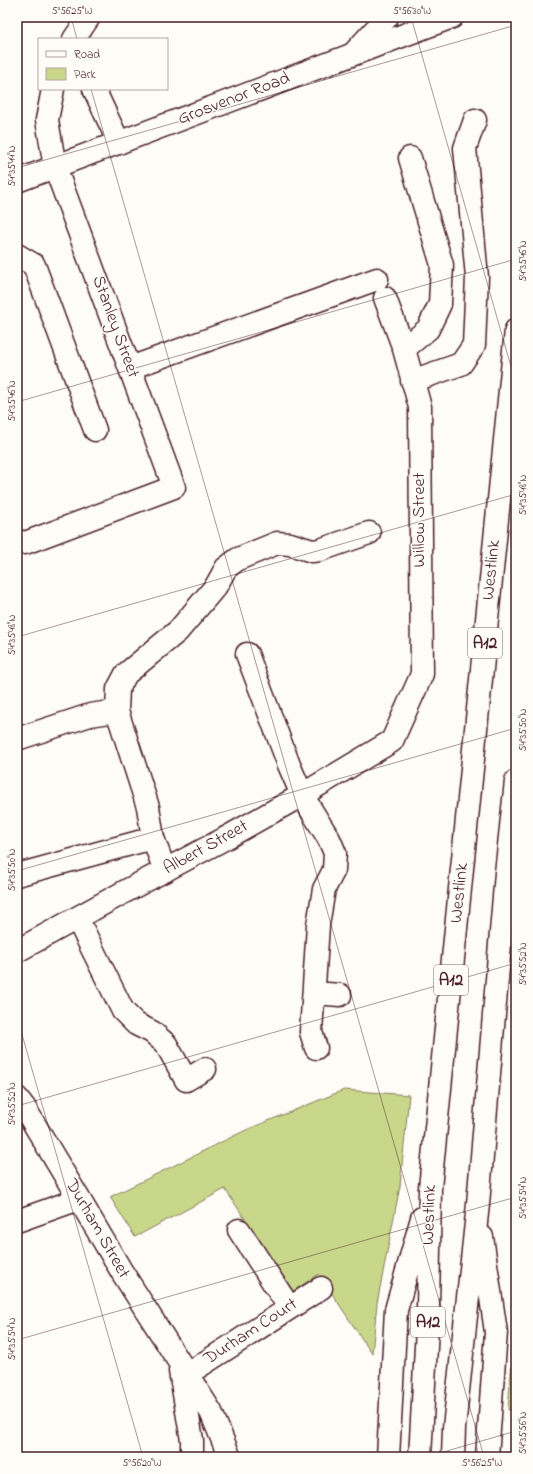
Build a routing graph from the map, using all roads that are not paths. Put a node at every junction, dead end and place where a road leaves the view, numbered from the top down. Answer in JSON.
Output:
{"nodes":[{"id":1,"x":387,"y":17,"type":"edge"},
{"id":2,"x":452,"y":17,"type":"edge"},
{"id":3,"x":88,"y":25,"type":"edge"},
{"id":4,"x":75,"y":38,"type":"edge"},
{"id":5,"x":354,"y":53,"type":"junction"},
{"id":6,"x":53,"y":90,"type":"edge"},
{"id":7,"x":94,"y":90,"type":"edge"},
{"id":8,"x":475,"y":120,"type":"dead end"},
{"id":9,"x":119,"y":142,"type":"junction"},
{"id":10,"x":410,"y":158,"type":"dead end"},
{"id":11,"x":55,"y":167,"type":"junction"},
{"id":12,"x":17,"y":181,"type":"edge"},
{"id":13,"x":17,"y":255,"type":"edge"},
{"id":14,"x":516,"y":330,"type":"edge"},
{"id":15,"x":404,"y":349,"type":"junction"},
{"id":16,"x":130,"y":368,"type":"junction"},
{"id":17,"x":412,"y":380,"type":"junction"},
{"id":18,"x":95,"y":430,"type":"dead end"},
{"id":19,"x":369,"y":533,"type":"dead end"},
{"id":20,"x":17,"y":540,"type":"edge"},
{"id":21,"x":247,"y":654,"type":"dead end"},
{"id":22,"x":117,"y":711,"type":"junction"},
{"id":23,"x":17,"y":739,"type":"edge"},
{"id":24,"x":392,"y":741,"type":"joint"},
{"id":25,"x":516,"y":781,"type":"edge"},
{"id":26,"x":302,"y":795,"type":"junction"},
{"id":27,"x":153,"y":838,"type":"junction"},
{"id":28,"x":165,"y":871,"type":"junction"},
{"id":29,"x":17,"y":875,"type":"edge"},
{"id":30,"x":77,"y":918,"type":"junction"},
{"id":31,"x":17,"y":951,"type":"edge"},
{"id":32,"x":314,"y":993,"type":"junction"},
{"id":33,"x":340,"y":994,"type":"dead end"},
{"id":34,"x":316,"y":1048,"type":"dead end"},
{"id":35,"x":204,"y":1069,"type":"dead end"},
{"id":36,"x":17,"y":1098,"type":"edge"},
{"id":37,"x":430,"y":1188,"type":"junction"},
{"id":38,"x":80,"y":1199,"type":"junction"},
{"id":39,"x":478,"y":1204,"type":"junction"},
{"id":40,"x":17,"y":1221,"type":"edge"},
{"id":41,"x":239,"y":1230,"type":"dead end"},
{"id":42,"x":321,"y":1288,"type":"dead end"},
{"id":43,"x":289,"y":1307,"type":"junction"},
{"id":44,"x":182,"y":1371,"type":"junction"},
{"id":45,"x":192,"y":1457,"type":"edge"},
{"id":46,"x":228,"y":1457,"type":"edge"},
{"id":47,"x":388,"y":1457,"type":"edge"},
{"id":48,"x":420,"y":1457,"type":"edge"},
{"id":49,"x":453,"y":1457,"type":"edge"},
{"id":50,"x":487,"y":1457,"type":"edge"}],
"edges":[{"from":1,"to":5,"type":"main road"},
{"from":2,"to":5,"type":"main road","name":"Grosvenor Road"},
{"from":3,"to":4,"type":"main road"},
{"from":5,"to":9,"type":"main road","name":"Grosvenor Road"},
{"from":6,"to":11,"type":"main road","name":"Stanley Street"},
{"from":7,"to":9,"type":"main road"},
{"from":8,"to":17,"type":"main road"},
{"from":9,"to":11,"type":"main road","name":"Grosvenor Road"},
{"from":10,"to":15,"type":"main road"},
{"from":11,"to":12,"type":"main road","name":"Grosvenor Road"},
{"from":11,"to":16,"type":"main road","name":"Stanley Street"},
{"from":13,"to":18,"type":"main road"},
{"from":14,"to":37,"type":"main road","name":"Westlink","number":"A12"},
{"from":15,"to":16,"type":"main road","name":"Willow Street"},
{"from":15,"to":17,"type":"main road","name":"Willow Street"},
{"from":16,"to":20,"type":"main road","name":"Stanley Street"},
{"from":17,"to":24,"type":"main road","name":"Willow Street"},
{"from":19,"to":22,"type":"main road"},
{"from":21,"to":26,"type":"main road"},
{"from":22,"to":23,"type":"main road"},
{"from":22,"to":27,"type":"main road"},
{"from":24,"to":26,"type":"main road","name":"Albert Street"},
{"from":25,"to":39,"type":"main road","number":"A12"},
{"from":26,"to":28,"type":"main road","name":"Albert Street"},
{"from":26,"to":32,"type":"main road"},
{"from":27,"to":28,"type":"main road"},
{"from":27,"to":29,"type":"main road"},
{"from":28,"to":30,"type":"main road","name":"Albert Street"},
{"from":30,"to":31,"type":"main road","name":"Albert Street"},
{"from":30,"to":35,"type":"main road"},
{"from":32,"to":33,"type":"main road"},
{"from":32,"to":34,"type":"main road"},
{"from":36,"to":38,"type":"main road","name":"Durham Street"},
{"from":37,"to":47,"type":"main road"},
{"from":37,"to":48,"type":"main road","name":"Westlink","number":"A12"},
{"from":38,"to":40,"type":"main road"},
{"from":38,"to":44,"type":"main road","name":"Durham Street"},
{"from":39,"to":49,"type":"main road","number":"A12"},
{"from":39,"to":50,"type":"main road"},
{"from":41,"to":43,"type":"main road"},
{"from":42,"to":43,"type":"main road","name":"Durham Court"},
{"from":43,"to":44,"type":"main road","name":"Durham Court"},
{"from":44,"to":45,"type":"main road","name":"Durham Street"},
{"from":44,"to":46,"type":"main road","name":"Durham Street"}]}
